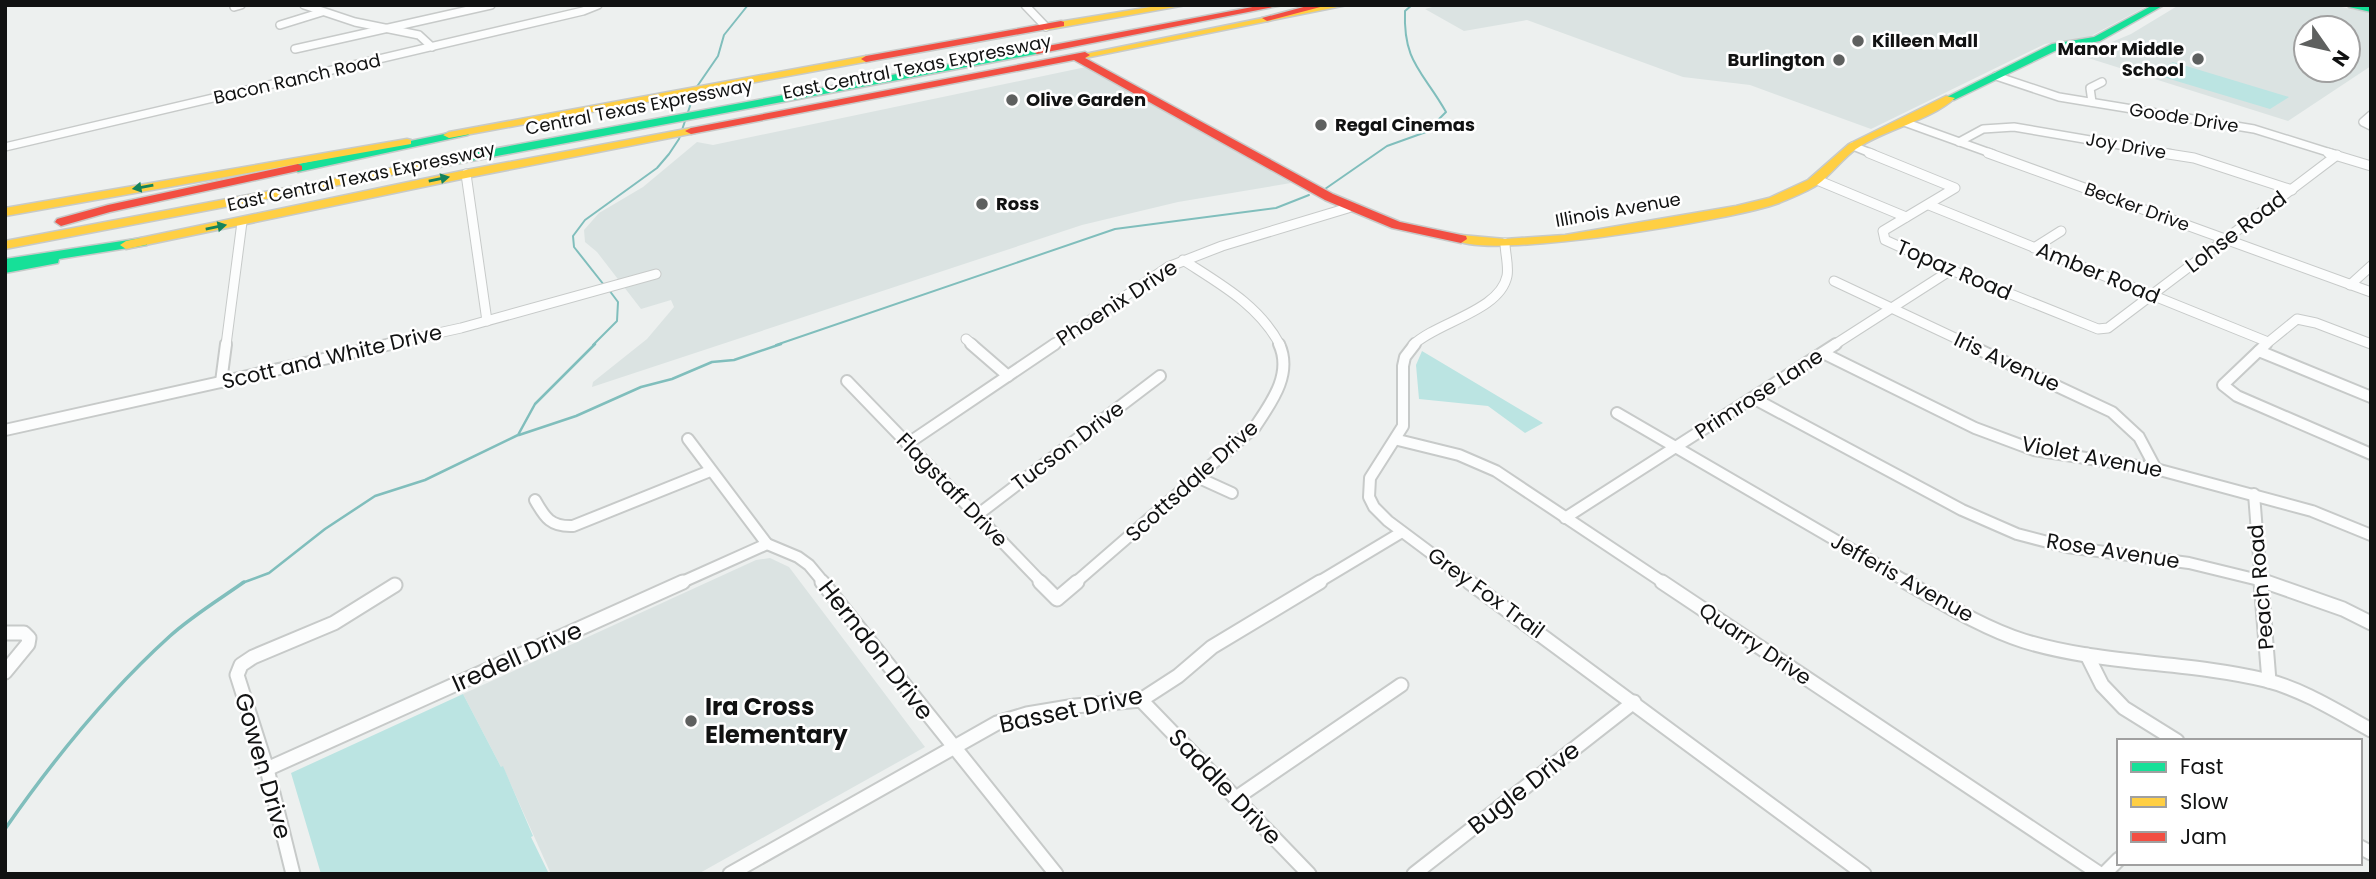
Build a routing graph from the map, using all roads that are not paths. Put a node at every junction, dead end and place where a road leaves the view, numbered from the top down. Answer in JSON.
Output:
{"nodes":[{"id":1,"x":304,"y":5,"type":"edge"},
{"id":2,"x":475,"y":5,"type":"edge"},
{"id":3,"x":598,"y":5,"type":"edge"},
{"id":4,"x":1025,"y":5,"type":"edge"},
{"id":5,"x":1163,"y":5,"type":"edge"},
{"id":6,"x":1182,"y":5,"type":"edge"},
{"id":7,"x":1226,"y":5,"type":"edge"},
{"id":8,"x":1279,"y":5,"type":"edge"},
{"id":9,"x":1324,"y":5,"type":"edge"},
{"id":10,"x":1343,"y":5,"type":"edge"},
{"id":11,"x":2160,"y":5,"type":"edge"},
{"id":12,"x":2352,"y":5,"type":"edge"},
{"id":13,"x":488,"y":6,"type":"edge"},
{"id":14,"x":2371,"y":9,"type":"edge"},
{"id":15,"x":322,"y":12,"type":"junction"},
{"id":16,"x":280,"y":25,"type":"dead end"},
{"id":17,"x":1235,"y":26,"type":"junction"},
{"id":18,"x":1046,"y":27,"type":"junction"},
{"id":19,"x":388,"y":28,"type":"junction"},
{"id":20,"x":432,"y":47,"type":"junction"},
{"id":21,"x":295,"y":49,"type":"dead end"},
{"id":22,"x":1074,"y":56,"type":"junction"},
{"id":23,"x":1996,"y":76,"type":"junction"},
{"id":24,"x":2102,"y":82,"type":"dead end"},
{"id":25,"x":2092,"y":102,"type":"junction"},
{"id":26,"x":711,"y":107,"type":"junction"},
{"id":27,"x":665,"y":115,"type":"junction"},
{"id":28,"x":2371,"y":115,"type":"edge"},
{"id":29,"x":1904,"y":122,"type":"junction"},
{"id":30,"x":2367,"y":125,"type":"edge"},
{"id":31,"x":464,"y":133,"type":"junction"},
{"id":32,"x":1959,"y":142,"type":"junction"},
{"id":33,"x":1853,"y":146,"type":"junction"},
{"id":34,"x":5,"y":147,"type":"edge"},
{"id":35,"x":2337,"y":155,"type":"junction"},
{"id":36,"x":2371,"y":166,"type":"edge"},
{"id":37,"x":466,"y":174,"type":"junction"},
{"id":38,"x":1817,"y":180,"type":"junction"},
{"id":39,"x":2292,"y":190,"type":"junction"},
{"id":40,"x":1929,"y":205,"type":"junction"},
{"id":41,"x":1348,"y":208,"type":"junction"},
{"id":42,"x":5,"y":212,"type":"edge"},
{"id":43,"x":1906,"y":217,"type":"junction"},
{"id":44,"x":61,"y":222,"type":"junction"},
{"id":45,"x":243,"y":222,"type":"junction"},
{"id":46,"x":2061,"y":231,"type":"dead end"},
{"id":47,"x":5,"y":232,"type":"edge"},
{"id":48,"x":2225,"y":239,"type":"junction"},
{"id":49,"x":142,"y":242,"type":"junction"},
{"id":50,"x":1504,"y":243,"type":"junction"},
{"id":51,"x":5,"y":245,"type":"edge"},
{"id":52,"x":2035,"y":248,"type":"junction"},
{"id":53,"x":1183,"y":260,"type":"junction"},
{"id":54,"x":5,"y":262,"type":"edge"},
{"id":55,"x":2371,"y":267,"type":"edge"},
{"id":56,"x":5,"y":269,"type":"edge"},
{"id":57,"x":1951,"y":270,"type":"junction"},
{"id":58,"x":656,"y":274,"type":"dead end"},
{"id":59,"x":1834,"y":281,"type":"dead end"},
{"id":60,"x":2350,"y":285,"type":"junction"},
{"id":61,"x":2371,"y":292,"type":"edge"},
{"id":62,"x":2153,"y":295,"type":"junction"},
{"id":63,"x":1892,"y":308,"type":"junction"},
{"id":64,"x":487,"y":321,"type":"junction"},
{"id":65,"x":2098,"y":329,"type":"joint"},
{"id":66,"x":967,"y":339,"type":"dead end"},
{"id":67,"x":2268,"y":342,"type":"junction"},
{"id":68,"x":2371,"y":344,"type":"edge"},
{"id":69,"x":2259,"y":351,"type":"junction"},
{"id":70,"x":1823,"y":352,"type":"junction"},
{"id":71,"x":1008,"y":376,"type":"junction"},
{"id":72,"x":1160,"y":376,"type":"dead end"},
{"id":73,"x":847,"y":381,"type":"dead end"},
{"id":74,"x":221,"y":382,"type":"junction"},
{"id":75,"x":1753,"y":397,"type":"junction"},
{"id":76,"x":2371,"y":397,"type":"edge"},
{"id":77,"x":1617,"y":413,"type":"dead end"},
{"id":78,"x":5,"y":430,"type":"edge"},
{"id":79,"x":688,"y":439,"type":"dead end"},
{"id":80,"x":1398,"y":440,"type":"junction"},
{"id":81,"x":907,"y":444,"type":"junction"},
{"id":82,"x":1676,"y":448,"type":"junction"},
{"id":83,"x":2371,"y":454,"type":"edge"},
{"id":84,"x":2156,"y":469,"type":"junction"},
{"id":85,"x":710,"y":471,"type":"junction"},
{"id":86,"x":1199,"y":478,"type":"junction"},
{"id":87,"x":1232,"y":493,"type":"dead end"},
{"id":88,"x":2254,"y":494,"type":"junction"},
{"id":89,"x":535,"y":500,"type":"dead end"},
{"id":90,"x":976,"y":516,"type":"junction"},
{"id":91,"x":1565,"y":518,"type":"junction"},
{"id":92,"x":1402,"y":532,"type":"junction"},
{"id":93,"x":2371,"y":535,"type":"edge"},
{"id":94,"x":766,"y":544,"type":"junction"},
{"id":95,"x":2259,"y":579,"type":"junction"},
{"id":96,"x":395,"y":584,"type":"dead end"},
{"id":97,"x":1056,"y":599,"type":"joint"},
{"id":98,"x":2371,"y":623,"type":"edge"},
{"id":99,"x":5,"y":633,"type":"edge"},
{"id":100,"x":2087,"y":655,"type":"junction"},
{"id":101,"x":5,"y":672,"type":"edge"},
{"id":102,"x":2269,"y":681,"type":"junction"},
{"id":103,"x":1401,"y":685,"type":"dead end"},
{"id":104,"x":1141,"y":700,"type":"junction"},
{"id":105,"x":1634,"y":702,"type":"junction"},
{"id":106,"x":2371,"y":730,"type":"edge"},
{"id":107,"x":2174,"y":739,"type":"edge"},
{"id":108,"x":953,"y":746,"type":"junction"},
{"id":109,"x":267,"y":769,"type":"junction"},
{"id":110,"x":1236,"y":798,"type":"junction"},
{"id":111,"x":2117,"y":861,"type":"edge"},
{"id":112,"x":293,"y":874,"type":"edge"},
{"id":113,"x":730,"y":874,"type":"edge"},
{"id":114,"x":1056,"y":874,"type":"edge"},
{"id":115,"x":1309,"y":874,"type":"edge"},
{"id":116,"x":1414,"y":874,"type":"edge"},
{"id":117,"x":1864,"y":874,"type":"edge"},
{"id":118,"x":2102,"y":874,"type":"edge"}],
"edges":[{"from":1,"to":15,"type":"street"},
{"from":2,"to":13,"type":"street"},
{"from":3,"to":20,"type":"street","name":"Bacon Ranch Road"},
{"from":4,"to":18,"type":"street"},
{"from":5,"to":18,"type":"main road","name":"East Central Texas Expressway"},
{"from":6,"to":18,"type":"main road"},
{"from":7,"to":26,"type":"main road","name":"Central Texas Expressway"},
{"from":8,"to":26,"type":"main road","name":"Central Texas Expressway"},
{"from":9,"to":17,"type":"main road"},
{"from":10,"to":17,"type":"main road","name":"East Central Texas Expressway"},
{"from":11,"to":23,"type":"main road","name":"Illinois Avenue"},
{"from":12,"to":14,"type":"main road"},
{"from":13,"to":19,"type":"street"},
{"from":15,"to":16,"type":"street"},
{"from":15,"to":19,"type":"street"},
{"from":17,"to":22,"type":"main road","name":"East Central Texas Expressway"},
{"from":18,"to":26,"type":"main road","name":"East Central Texas Expressway"},
{"from":19,"to":20,"type":"street"},
{"from":19,"to":21,"type":"street"},
{"from":20,"to":34,"type":"street","name":"Bacon Ranch Road"},
{"from":22,"to":26,"type":"main road","name":"East Central Texas Expressway"},
{"from":22,"to":41,"type":"main road","name":"Illinois Avenue"},
{"from":23,"to":25,"type":"street","name":"Goode Drive"},
{"from":23,"to":29,"type":"main road","name":"Illinois Avenue"},
{"from":24,"to":25,"type":"street"},
{"from":25,"to":35,"type":"street","name":"Goode Drive"},
{"from":26,"to":27,"type":"main road","name":"Central Texas Expressway"},
{"from":26,"to":27,"type":"main road","name":"East Central Texas Expressway"},
{"from":27,"to":31,"type":"main road","name":"East Central Texas Expressway"},
{"from":27,"to":37,"type":"main road","name":"East Central Texas Expressway"},
{"from":27,"to":44,"type":"main road","name":"Central Texas Expressway"},
{"from":27,"to":51,"type":"main road","name":"Central Texas Expressway"},
{"from":28,"to":30,"type":"street"},
{"from":29,"to":32,"type":"street","name":"Becker Drive"},
{"from":29,"to":33,"type":"main road","name":"Illinois Avenue"},
{"from":31,"to":42,"type":"main road","name":"East Central Texas Expressway","one_way":true},
{"from":31,"to":44,"type":"main road"},
{"from":32,"to":39,"type":"street","name":"Joy Drive"},
{"from":32,"to":48,"type":"street","name":"Becker Drive"},
{"from":33,"to":38,"type":"main road","name":"Illinois Avenue"},
{"from":33,"to":40,"type":"street","name":"Topaz Road"},
{"from":35,"to":36,"type":"street","name":"Goode Drive"},
{"from":35,"to":39,"type":"street","name":"Lohse Road"},
{"from":45,"to":37,"type":"main road","name":"East Central Texas Expressway","one_way":true},
{"from":37,"to":64,"type":"street"},
{"from":38,"to":43,"type":"street"},
{"from":38,"to":50,"type":"main road","name":"Illinois Avenue"},
{"from":39,"to":48,"type":"street","name":"Lohse Road"},
{"from":40,"to":43,"type":"street","name":"Topaz Road"},
{"from":40,"to":52,"type":"street","name":"Amber Road"},
{"from":41,"to":50,"type":"main road","name":"Illinois Avenue"},
{"from":41,"to":53,"type":"street","name":"Phoenix Drive"},
{"from":43,"to":57,"type":"street","name":"Topaz Road"},
{"from":44,"to":47,"type":"main road","name":"Central Texas Expressway"},
{"from":49,"to":45,"type":"main road","name":"East Central Texas Expressway","one_way":true},
{"from":45,"to":74,"type":"street"},
{"from":46,"to":52,"type":"street"},
{"from":48,"to":60,"type":"street","name":"Becker Drive"},
{"from":48,"to":62,"type":"street","name":"Lohse Road"},
{"from":49,"to":54,"type":"main road"},
{"from":49,"to":56,"type":"main road","name":"East Central Texas Expressway"},
{"from":50,"to":80,"type":"street","name":"Grey Fox Trail"},
{"from":52,"to":62,"type":"street","name":"Amber Road"},
{"from":53,"to":71,"type":"street","name":"Phoenix Drive"},
{"from":53,"to":86,"type":"street","name":"Scottsdale Drive"},
{"from":55,"to":60,"type":"street"},
{"from":57,"to":63,"type":"street","name":"Primrose Lane"},
{"from":57,"to":65,"type":"street","name":"Topaz Road"},
{"from":58,"to":64,"type":"street","name":"Scott and White Drive"},
{"from":59,"to":63,"type":"street","name":"Iris Avenue"},
{"from":60,"to":61,"type":"street","name":"Becker Drive"},
{"from":62,"to":65,"type":"street","name":"Lohse Road"},
{"from":62,"to":67,"type":"street","name":"Amber Road"},
{"from":63,"to":70,"type":"street","name":"Primrose Lane"},
{"from":63,"to":84,"type":"street","name":"Iris Avenue"},
{"from":64,"to":74,"type":"street","name":"Scott and White Drive"},
{"from":66,"to":71,"type":"street"},
{"from":67,"to":68,"type":"street"},
{"from":67,"to":69,"type":"street"},
{"from":69,"to":76,"type":"street"},
{"from":69,"to":83,"type":"street"},
{"from":70,"to":75,"type":"street","name":"Primrose Lane"},
{"from":70,"to":84,"type":"street","name":"Violet Avenue"},
{"from":71,"to":81,"type":"street","name":"Phoenix Drive"},
{"from":72,"to":90,"type":"street","name":"Tucson Drive"},
{"from":73,"to":81,"type":"street","name":"Flagstaff Drive"},
{"from":74,"to":78,"type":"street","name":"Scott and White Drive"},
{"from":75,"to":82,"type":"street","name":"Primrose Lane"},
{"from":75,"to":95,"type":"street","name":"Rose Avenue"},
{"from":77,"to":82,"type":"street","name":"Jefferis Avenue"},
{"from":79,"to":85,"type":"street"},
{"from":80,"to":91,"type":"street","name":"Quarry Drive"},
{"from":80,"to":92,"type":"street","name":"Grey Fox Trail"},
{"from":81,"to":90,"type":"street","name":"Flagstaff Drive"},
{"from":82,"to":91,"type":"street","name":"Primrose Lane"},
{"from":82,"to":100,"type":"street","name":"Jefferis Avenue"},
{"from":84,"to":88,"type":"street","name":"Violet Avenue"},
{"from":85,"to":89,"type":"street"},
{"from":85,"to":94,"type":"street"},
{"from":86,"to":87,"type":"street"},
{"from":86,"to":97,"type":"street","name":"Scottsdale Drive"},
{"from":88,"to":93,"type":"street","name":"Violet Avenue"},
{"from":88,"to":95,"type":"street","name":"Peach Road"},
{"from":90,"to":97,"type":"street","name":"Flagstaff Drive"},
{"from":91,"to":118,"type":"street","name":"Quarry Drive"},
{"from":92,"to":104,"type":"street","name":"Basset Drive"},
{"from":92,"to":105,"type":"street","name":"Grey Fox Trail"},
{"from":94,"to":108,"type":"street","name":"Herndon Drive"},
{"from":94,"to":109,"type":"street","name":"Iredell Drive"},
{"from":95,"to":98,"type":"street","name":"Rose Avenue"},
{"from":95,"to":102,"type":"street","name":"Peach Road"},
{"from":96,"to":109,"type":"street","name":"Gowen Drive"},
{"from":99,"to":101,"type":"street"},
{"from":100,"to":102,"type":"street","name":"Jefferis Avenue"},
{"from":100,"to":107,"type":"street"},
{"from":102,"to":106,"type":"street","name":"Jefferis Avenue"},
{"from":103,"to":110,"type":"street"},
{"from":104,"to":108,"type":"street","name":"Basset Drive"},
{"from":104,"to":110,"type":"street","name":"Saddle Drive"},
{"from":105,"to":116,"type":"street","name":"Bugle Drive"},
{"from":105,"to":117,"type":"street","name":"Grey Fox Trail"},
{"from":108,"to":113,"type":"street","name":"Basset Drive"},
{"from":108,"to":114,"type":"street","name":"Herndon Drive"},
{"from":109,"to":112,"type":"street","name":"Gowen Drive"},
{"from":110,"to":115,"type":"street","name":"Saddle Drive"},
{"from":111,"to":118,"type":"street"}]}
